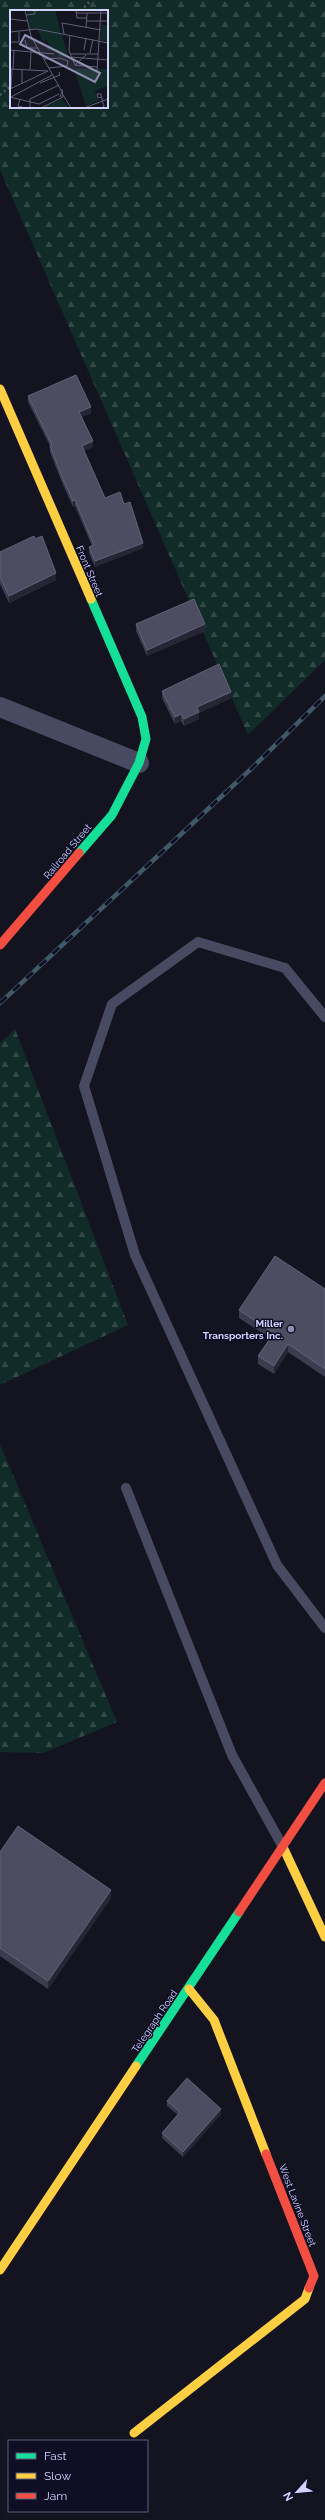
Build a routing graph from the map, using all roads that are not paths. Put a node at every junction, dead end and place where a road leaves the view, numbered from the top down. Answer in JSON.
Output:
{"nodes":[{"id":1,"x":0,"y":389,"type":"edge"},
{"id":2,"x":0,"y":707,"type":"edge"},
{"id":3,"x":139,"y":763,"type":"junction"},
{"id":4,"x":0,"y":945,"type":"edge"},
{"id":5,"x":325,"y":1017,"type":"edge"},
{"id":6,"x":126,"y":1488,"type":"dead end"},
{"id":7,"x":325,"y":1628,"type":"edge"},
{"id":8,"x":325,"y":1783,"type":"edge"},
{"id":9,"x":283,"y":1847,"type":"junction"},
{"id":10,"x":325,"y":1937,"type":"edge"},
{"id":11,"x":189,"y":1989,"type":"junction"},
{"id":12,"x":0,"y":2270,"type":"edge"},
{"id":13,"x":134,"y":2434,"type":"dead end"}],
"edges":[{"from":1,"to":3,"type":"street","name":"Front Street"},
{"from":2,"to":3,"type":"street"},
{"from":3,"to":4,"type":"street","name":"Railroad Street"},
{"from":5,"to":7,"type":"lane"},
{"from":6,"to":9,"type":"lane"},
{"from":8,"to":9,"type":"street","name":"Telegraph Road"},
{"from":9,"to":10,"type":"street"},
{"from":9,"to":11,"type":"street","name":"Telegraph Road"},
{"from":11,"to":12,"type":"street","name":"Telegraph Road"},
{"from":11,"to":13,"type":"street","name":"West Lavine Street"}]}
